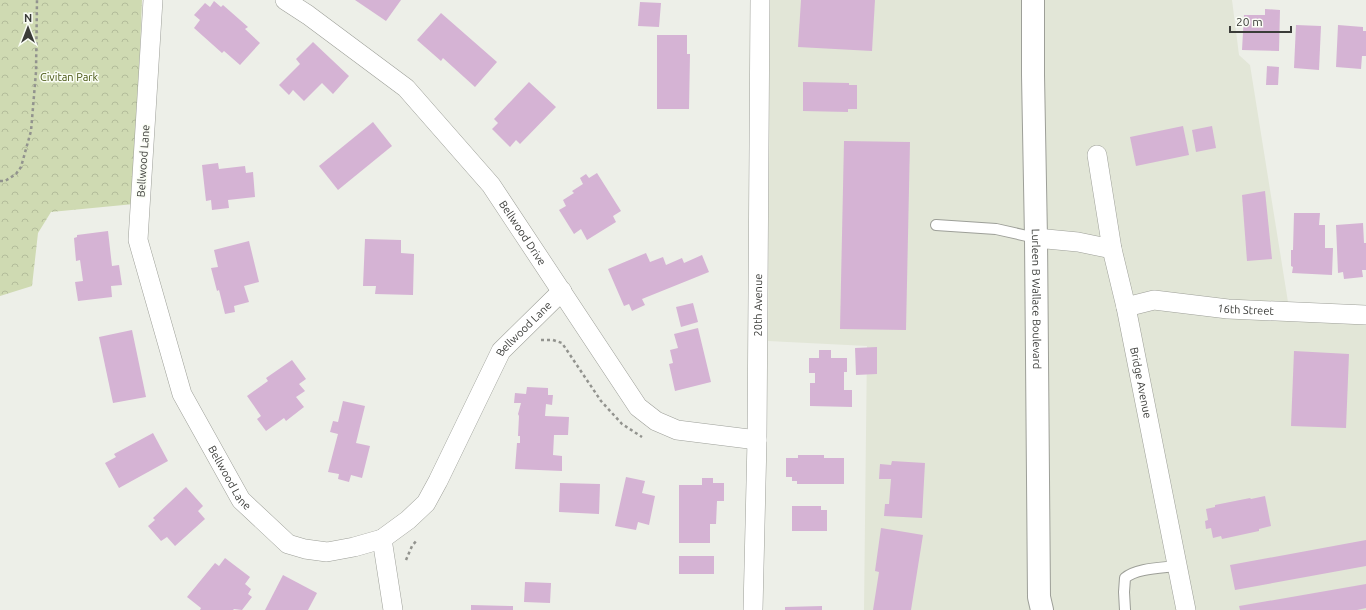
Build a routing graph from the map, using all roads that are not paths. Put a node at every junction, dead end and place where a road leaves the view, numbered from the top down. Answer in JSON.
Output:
{"nodes":[{"id":1,"x":153,"y":0,"type":"edge"},
{"id":2,"x":285,"y":0,"type":"edge"},
{"id":3,"x":760,"y":0,"type":"edge"},
{"id":4,"x":1033,"y":0,"type":"edge"},
{"id":5,"x":1097,"y":155,"type":"dead end"},
{"id":6,"x":936,"y":225,"type":"dead end"},
{"id":7,"x":1036,"y":238,"type":"junction"},
{"id":8,"x":1112,"y":249,"type":"junction"},
{"id":9,"x":562,"y":291,"type":"junction"},
{"id":10,"x":1126,"y":307,"type":"junction"},
{"id":11,"x":1366,"y":314,"type":"edge"},
{"id":12,"x":757,"y":440,"type":"junction"},
{"id":13,"x":382,"y":539,"type":"junction"},
{"id":14,"x":1177,"y":566,"type":"junction"},
{"id":15,"x":1038,"y":606,"type":"edge"},
{"id":16,"x":392,"y":610,"type":"edge"},
{"id":17,"x":753,"y":610,"type":"edge"},
{"id":18,"x":1125,"y":610,"type":"edge"},
{"id":19,"x":1186,"y":610,"type":"edge"}],
"edges":[{"from":1,"to":13,"type":"street","name":"Bellwood Lane"},
{"from":2,"to":9,"type":"street","name":"Bellwood Drive"},
{"from":3,"to":12,"type":"street","name":"20th Avenue"},
{"from":4,"to":7,"type":"highway","name":"Lurleen B Wallace Boulevard"},
{"from":5,"to":8,"type":"street","name":"Bridge Avenue"},
{"from":6,"to":7,"type":"lane"},
{"from":7,"to":8,"type":"street"},
{"from":7,"to":15,"type":"highway","name":"Lurleen B Wallace Boulevard"},
{"from":8,"to":10,"type":"street","name":"Bridge Avenue"},
{"from":9,"to":12,"type":"street","name":"Bellwood Drive"},
{"from":9,"to":13,"type":"street","name":"Bellwood Lane"},
{"from":10,"to":11,"type":"street","name":"16th Street"},
{"from":10,"to":14,"type":"street","name":"Bridge Avenue"},
{"from":12,"to":17,"type":"street","name":"20th Avenue"},
{"from":13,"to":16,"type":"street"},
{"from":14,"to":18,"type":"lane"},
{"from":14,"to":19,"type":"street","name":"Bridge Avenue"}]}
